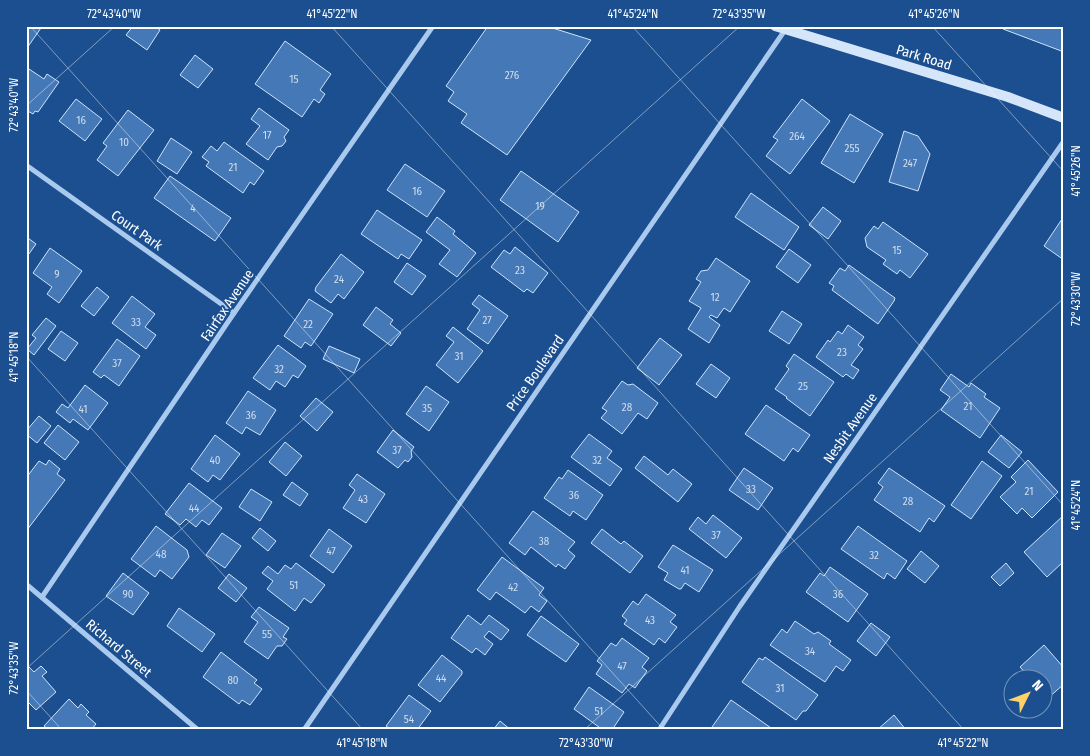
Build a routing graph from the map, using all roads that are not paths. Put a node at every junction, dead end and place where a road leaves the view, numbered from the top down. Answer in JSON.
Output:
{"nodes":[{"id":1,"x":432,"y":26,"type":"edge"},
{"id":2,"x":780,"y":28,"type":"edge"},
{"id":3,"x":1064,"y":118,"type":"edge"},
{"id":4,"x":1064,"y":141,"type":"edge"},
{"id":5,"x":26,"y":165,"type":"edge"},
{"id":6,"x":234,"y":313,"type":"junction"},
{"id":7,"x":26,"y":584,"type":"edge"},
{"id":8,"x":42,"y":597,"type":"junction"},
{"id":9,"x":198,"y":730,"type":"edge"},
{"id":10,"x":304,"y":730,"type":"edge"},
{"id":11,"x":658,"y":730,"type":"edge"}],
"edges":[{"from":1,"to":6,"type":"street","name":"Fairfax Avenue"},
{"from":2,"to":3,"type":"main road","name":"Park Road"},
{"from":2,"to":10,"type":"street","name":"Price Boulevard"},
{"from":4,"to":11,"type":"street","name":"Nesbit Avenue"},
{"from":5,"to":6,"type":"street","name":"Court Park"},
{"from":6,"to":8,"type":"street","name":"Fairfax Avenue"},
{"from":7,"to":8,"type":"street","name":"Richard Street"},
{"from":8,"to":9,"type":"street","name":"Richard Street"}]}
